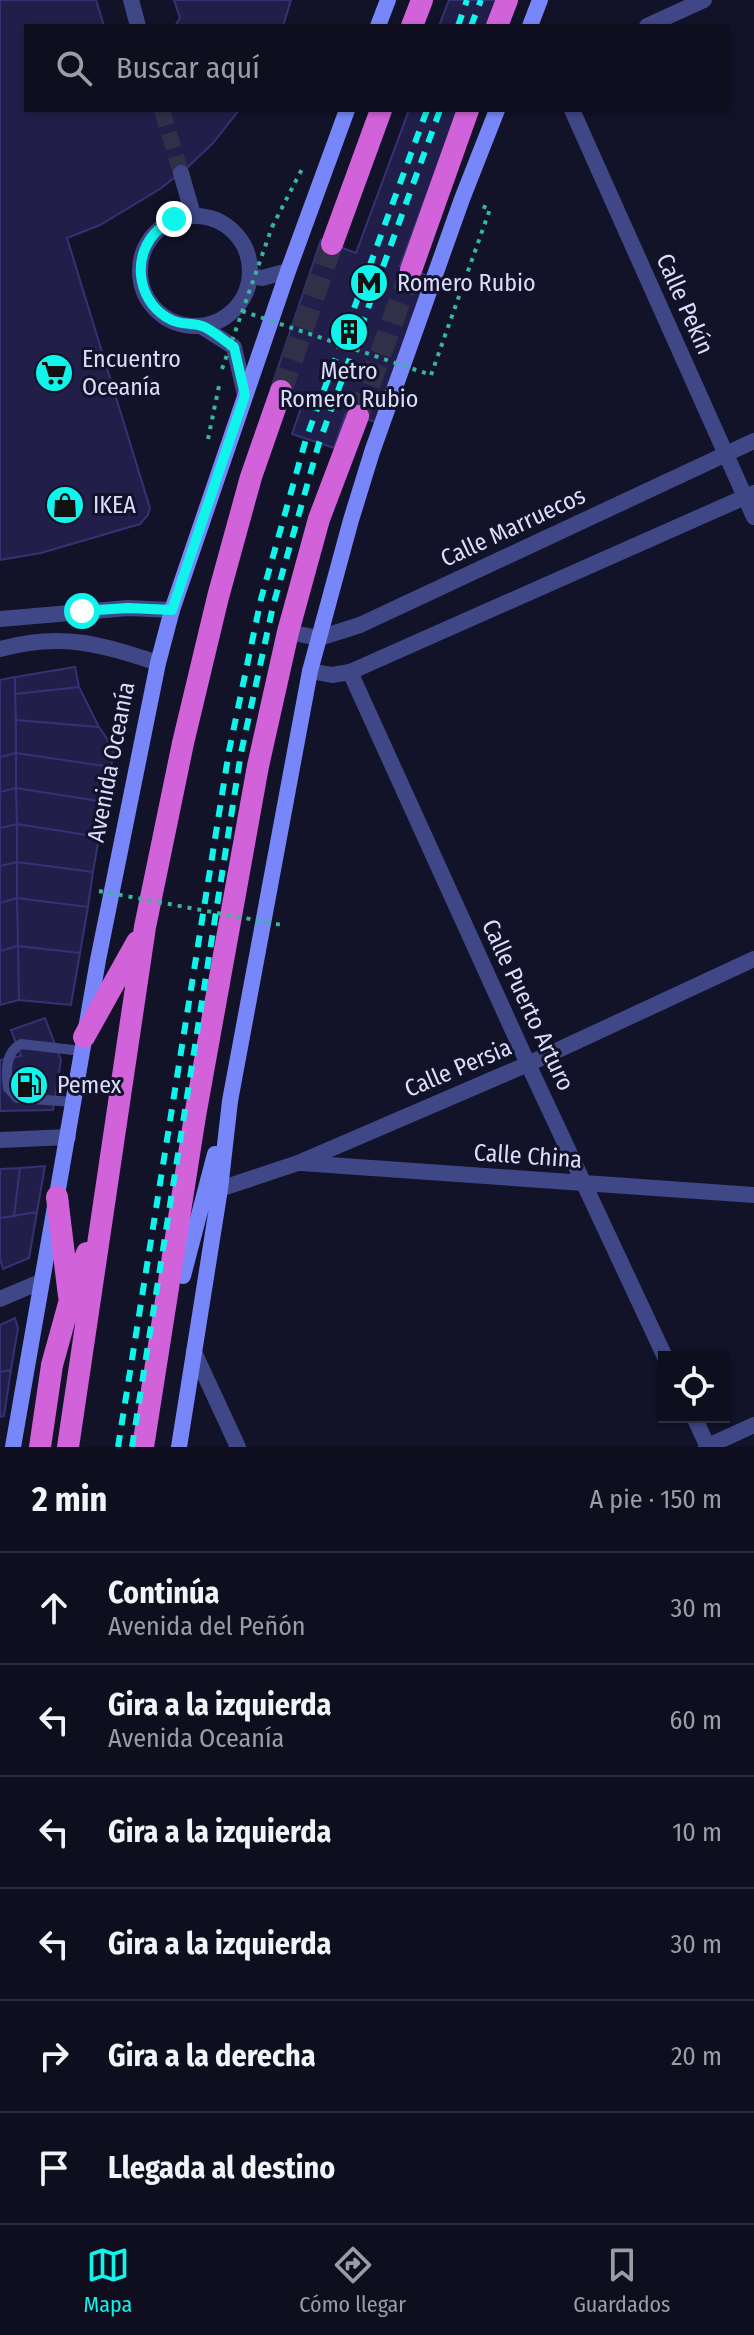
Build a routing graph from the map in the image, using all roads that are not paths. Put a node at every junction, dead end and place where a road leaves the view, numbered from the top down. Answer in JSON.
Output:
{"nodes":[{"id":1,"x":131,"y":0,"type":"edge"},
{"id":2,"x":388,"y":0,"type":"edge"},
{"id":3,"x":422,"y":0,"type":"edge"},
{"id":4,"x":507,"y":0,"type":"edge"},
{"id":5,"x":540,"y":0,"type":"edge"},
{"id":6,"x":704,"y":0,"type":"edge"},
{"id":7,"x":137,"y":24,"type":"edge"},
{"id":8,"x":379,"y":24,"type":"edge"},
{"id":9,"x":413,"y":24,"type":"edge"},
{"id":10,"x":498,"y":24,"type":"edge"},
{"id":11,"x":531,"y":24,"type":"edge"},
{"id":12,"x":651,"y":24,"type":"edge"},
{"id":13,"x":346,"y":112,"type":"edge"},
{"id":14,"x":380,"y":112,"type":"edge"},
{"id":15,"x":467,"y":112,"type":"edge"},
{"id":16,"x":496,"y":112,"type":"edge"},
{"id":17,"x":573,"y":112,"type":"edge"},
{"id":18,"x":181,"y":173,"type":"tunnel mouth"},
{"id":19,"x":193,"y":215,"type":"junction"},
{"id":20,"x":332,"y":244,"type":"tunnel mouth"},
{"id":21,"x":411,"y":270,"type":"tunnel mouth"},
{"id":22,"x":288,"y":271,"type":"junction"},
{"id":23,"x":251,"y":276,"type":"junction"},
{"id":24,"x":201,"y":326,"type":"junction"},
{"id":25,"x":281,"y":391,"type":"tunnel mouth"},
{"id":26,"x":245,"y":395,"type":"junction"},
{"id":27,"x":358,"y":416,"type":"tunnel mouth"},
{"id":28,"x":754,"y":441,"type":"edge"},
{"id":29,"x":726,"y":454,"type":"junction"},
{"id":30,"x":750,"y":495,"type":"edge"},
{"id":31,"x":754,"y":517,"type":"edge"},
{"id":32,"x":172,"y":610,"type":"junction"},
{"id":33,"x":0,"y":619,"type":"edge"},
{"id":34,"x":288,"y":632,"type":"junction"},
{"id":35,"x":319,"y":638,"type":"junction"},
{"id":36,"x":0,"y":649,"type":"edge"},
{"id":37,"x":158,"y":663,"type":"junction"},
{"id":38,"x":310,"y":671,"type":"junction"},
{"id":39,"x":350,"y":672,"type":"junction"},
{"id":40,"x":145,"y":927,"type":"junction"},
{"id":41,"x":754,"y":959,"type":"edge"},
{"id":42,"x":83,"y":1044,"type":"junction"},
{"id":43,"x":528,"y":1064,"type":"junction"},
{"id":44,"x":230,"y":1101,"type":"junction"},
{"id":45,"x":74,"y":1102,"type":"junction"},
{"id":46,"x":195,"y":1116,"type":"junction"},
{"id":47,"x":68,"y":1137,"type":"junction"},
{"id":48,"x":0,"y":1140,"type":"edge"},
{"id":49,"x":298,"y":1163,"type":"junction"},
{"id":50,"x":584,"y":1184,"type":"junction"},
{"id":51,"x":220,"y":1189,"type":"junction"},
{"id":52,"x":754,"y":1195,"type":"edge"},
{"id":53,"x":57,"y":1197,"type":"junction"},
{"id":54,"x":102,"y":1210,"type":"junction"},
{"id":55,"x":183,"y":1276,"type":"junction"},
{"id":56,"x":40,"y":1282,"type":"junction"},
{"id":57,"x":0,"y":1299,"type":"edge"},
{"id":58,"x":70,"y":1300,"type":"junction"},
{"id":59,"x":662,"y":1351,"type":"edge"},
{"id":60,"x":82,"y":1352,"type":"junction"},
{"id":61,"x":194,"y":1352,"type":"junction"},
{"id":62,"x":697,"y":1423,"type":"edge"},
{"id":63,"x":754,"y":1425,"type":"edge"},
{"id":64,"x":13,"y":1447,"type":"edge"},
{"id":65,"x":40,"y":1447,"type":"edge"},
{"id":66,"x":68,"y":1447,"type":"edge"},
{"id":67,"x":143,"y":1447,"type":"edge"},
{"id":68,"x":157,"y":1447,"type":"edge"},
{"id":69,"x":179,"y":1447,"type":"edge"},
{"id":70,"x":238,"y":1447,"type":"edge"},
{"id":71,"x":707,"y":1447,"type":"edge"}],
"edges":[{"from":1,"to":7,"type":"street"},
{"from":2,"to":8,"type":"main road"},
{"from":3,"to":9,"type":"highway"},
{"from":4,"to":10,"type":"highway"},
{"from":5,"to":11,"type":"main road"},
{"from":6,"to":12,"type":"street"},
{"from":13,"to":22,"type":"main road","name":"Avenida Oceanía"},
{"from":14,"to":20,"type":"highway"},
{"from":15,"to":21,"type":"highway"},
{"from":16,"to":35,"type":"main road"},
{"from":17,"to":29,"type":"street","name":"Calle Pekín"},
{"from":18,"to":19,"type":"street"},
{"from":19,"to":23,"type":"street"},
{"from":19,"to":24,"type":"street"},
{"from":22,"to":23,"type":"street"},
{"from":22,"to":26,"type":"main road","name":"Avenida Oceanía"},
{"from":23,"to":24,"type":"street"},
{"from":24,"to":26,"type":"street"},
{"from":25,"to":40,"type":"highway"},
{"from":26,"to":32,"type":"main road","name":"Avenida Oceanía"},
{"from":27,"to":34,"type":"highway"},
{"from":28,"to":29,"type":"street","name":"Calle Marruecos"},
{"from":29,"to":30,"type":"street","name":"Calle Pekín"},
{"from":29,"to":35,"type":"street","name":"Calle Marruecos"},
{"from":30,"to":31,"type":"street","name":"Calle Pekín"},
{"from":30,"to":39,"type":"street"},
{"from":32,"to":33,"type":"street"},
{"from":32,"to":37,"type":"main road","name":"Avenida Oceanía"},
{"from":34,"to":35,"type":"street","name":"Calle Marruecos"},
{"from":34,"to":46,"type":"highway"},
{"from":35,"to":38,"type":"main road"},
{"from":36,"to":37,"type":"street"},
{"from":37,"to":42,"type":"main road","name":"Avenida Oceanía"},
{"from":38,"to":39,"type":"street"},
{"from":38,"to":44,"type":"main road"},
{"from":39,"to":43,"type":"street","name":"Calle Puerto Arturo"},
{"from":40,"to":42,"type":"highway"},
{"from":40,"to":54,"type":"highway"},
{"from":41,"to":43,"type":"street","name":"Calle Persia"},
{"from":42,"to":45,"type":"main road","name":"Avenida Oceanía"},
{"from":42,"to":45,"type":"lane"},
{"from":43,"to":49,"type":"street","name":"Calle Persia"},
{"from":43,"to":50,"type":"street","name":"Calle Puerto Arturo"},
{"from":44,"to":51,"type":"main road"},
{"from":44,"to":55,"type":"main road"},
{"from":45,"to":47,"type":"main road","name":"Avenida Oceanía"},
{"from":46,"to":55,"type":"highway"},
{"from":46,"to":67,"type":"highway"},
{"from":47,"to":48,"type":"street"},
{"from":47,"to":53,"type":"main road","name":"Avenida Oceanía"},
{"from":49,"to":50,"type":"street","name":"Calle China"},
{"from":49,"to":51,"type":"street","name":"Calle Persia"},
{"from":50,"to":52,"type":"street","name":"Calle China"},
{"from":50,"to":59,"type":"street","name":"Calle Puerto Arturo"},
{"from":51,"to":61,"type":"main road"},
{"from":53,"to":56,"type":"main road","name":"Avenida Oceanía"},
{"from":53,"to":58,"type":"highway"},
{"from":54,"to":58,"type":"highway"},
{"from":54,"to":60,"type":"highway"},
{"from":55,"to":68,"type":"highway"},
{"from":56,"to":57,"type":"street"},
{"from":56,"to":64,"type":"main road","name":"Avenida Oceanía"},
{"from":58,"to":60,"type":"highway"},
{"from":58,"to":65,"type":"highway"},
{"from":60,"to":66,"type":"highway"},
{"from":61,"to":69,"type":"main road"},
{"from":61,"to":70,"type":"street"},
{"from":62,"to":71,"type":"street"},
{"from":63,"to":71,"type":"street"}]}
